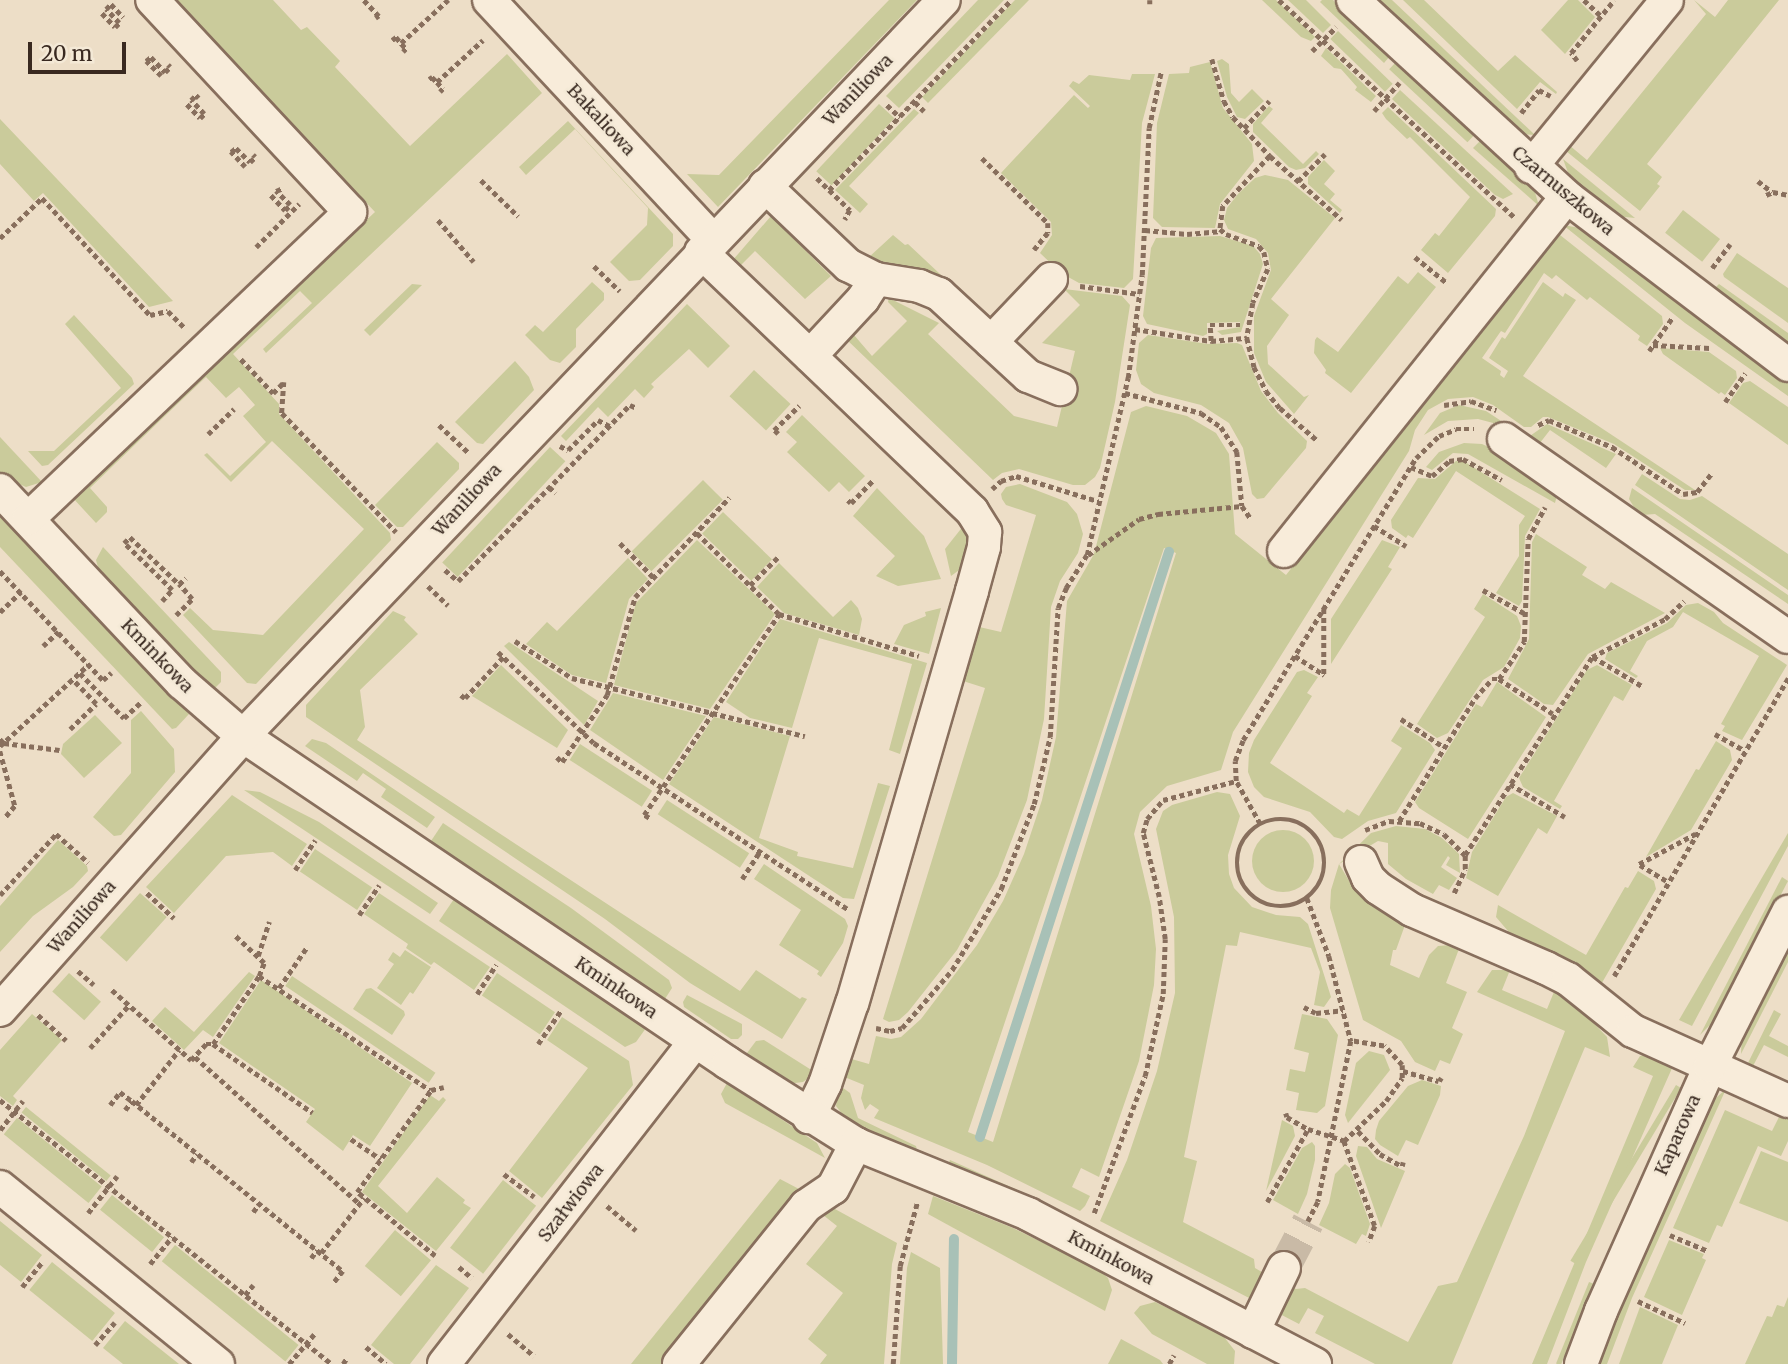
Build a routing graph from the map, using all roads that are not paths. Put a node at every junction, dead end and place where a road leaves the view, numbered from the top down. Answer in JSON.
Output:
{"nodes":[{"id":1,"x":152,"y":0,"type":"edge"},
{"id":2,"x":489,"y":0,"type":"edge"},
{"id":3,"x":944,"y":0,"type":"edge"},
{"id":4,"x":1667,"y":0,"type":"edge"},
{"id":5,"x":1346,"y":12,"type":"edge"},
{"id":6,"x":1531,"y":167,"type":"junction"},
{"id":7,"x":765,"y":186,"type":"junction"},
{"id":8,"x":1567,"y":197,"type":"junction"},
{"id":9,"x":707,"y":246,"type":"junction"},
{"id":10,"x":876,"y":279,"type":"junction"},
{"id":11,"x":1051,"y":279,"type":"dead end"},
{"id":12,"x":991,"y":342,"type":"junction"},
{"id":13,"x":810,"y":356,"type":"junction"},
{"id":14,"x":1788,"y":365,"type":"edge"},
{"id":15,"x":1061,"y":389,"type":"dead end"},
{"id":16,"x":1504,"y":439,"type":"road end"},
{"id":17,"x":0,"y":490,"type":"edge"},
{"id":18,"x":28,"y":519,"type":"junction"},
{"id":19,"x":1284,"y":551,"type":"dead end"},
{"id":20,"x":1788,"y":637,"type":"edge"},
{"id":21,"x":243,"y":736,"type":"junction"},
{"id":22,"x":1351,"y":850,"type":"road end"},
{"id":23,"x":1788,"y":912,"type":"edge"},
{"id":24,"x":0,"y":1010,"type":"edge"},
{"id":25,"x":695,"y":1041,"type":"junction"},
{"id":26,"x":1710,"y":1066,"type":"junction"},
{"id":27,"x":1788,"y":1101,"type":"edge"},
{"id":28,"x":809,"y":1116,"type":"junction"},
{"id":29,"x":856,"y":1144,"type":"junction"},
{"id":30,"x":0,"y":1187,"type":"edge"},
{"id":31,"x":1284,"y":1268,"type":"tunnel mouth"},
{"id":32,"x":1253,"y":1332,"type":"junction"},
{"id":33,"x":218,"y":1364,"type":"edge"},
{"id":34,"x":444,"y":1364,"type":"edge"},
{"id":35,"x":680,"y":1364,"type":"edge"},
{"id":36,"x":1315,"y":1364,"type":"edge"},
{"id":37,"x":1581,"y":1364,"type":"edge"}],
"edges":[{"from":1,"to":18,"type":"street"},
{"from":2,"to":9,"type":"street","name":"Bakaliowa"},
{"from":3,"to":7,"type":"street","name":"Waniliowa"},
{"from":4,"to":6,"type":"street"},
{"from":5,"to":6,"type":"street","name":"Czarnuszkowa"},
{"from":6,"to":8,"type":"street","name":"Czarnuszkowa"},
{"from":7,"to":9,"type":"street","name":"Waniliowa"},
{"from":7,"to":10,"type":"street"},
{"from":8,"to":14,"type":"street","name":"Czarnuszkowa"},
{"from":8,"to":19,"type":"street"},
{"from":9,"to":13,"type":"street","name":"Bakaliowa"},
{"from":9,"to":21,"type":"street","name":"Waniliowa"},
{"from":10,"to":12,"type":"street"},
{"from":10,"to":13,"type":"street"},
{"from":11,"to":12,"type":"street"},
{"from":12,"to":15,"type":"street"},
{"from":13,"to":28,"type":"street","name":"Bakaliowa"},
{"from":16,"to":20,"type":"street"},
{"from":17,"to":18,"type":"street","name":"Kminkowa"},
{"from":18,"to":21,"type":"street","name":"Kminkowa"},
{"from":21,"to":24,"type":"street","name":"Waniliowa"},
{"from":21,"to":25,"type":"street","name":"Kminkowa"},
{"from":22,"to":26,"type":"street"},
{"from":23,"to":26,"type":"street","name":"Kaparowa"},
{"from":25,"to":28,"type":"street","name":"Kminkowa"},
{"from":25,"to":34,"type":"street","name":"Szałwiowa"},
{"from":26,"to":27,"type":"street"},
{"from":26,"to":37,"type":"street","name":"Kaparowa"},
{"from":28,"to":29,"type":"street","name":"Kminkowa"},
{"from":29,"to":32,"type":"street","name":"Kminkowa"},
{"from":29,"to":35,"type":"street"},
{"from":30,"to":33,"type":"street"},
{"from":31,"to":32,"type":"street"},
{"from":32,"to":36,"type":"street","name":"Kminkowa"}]}
